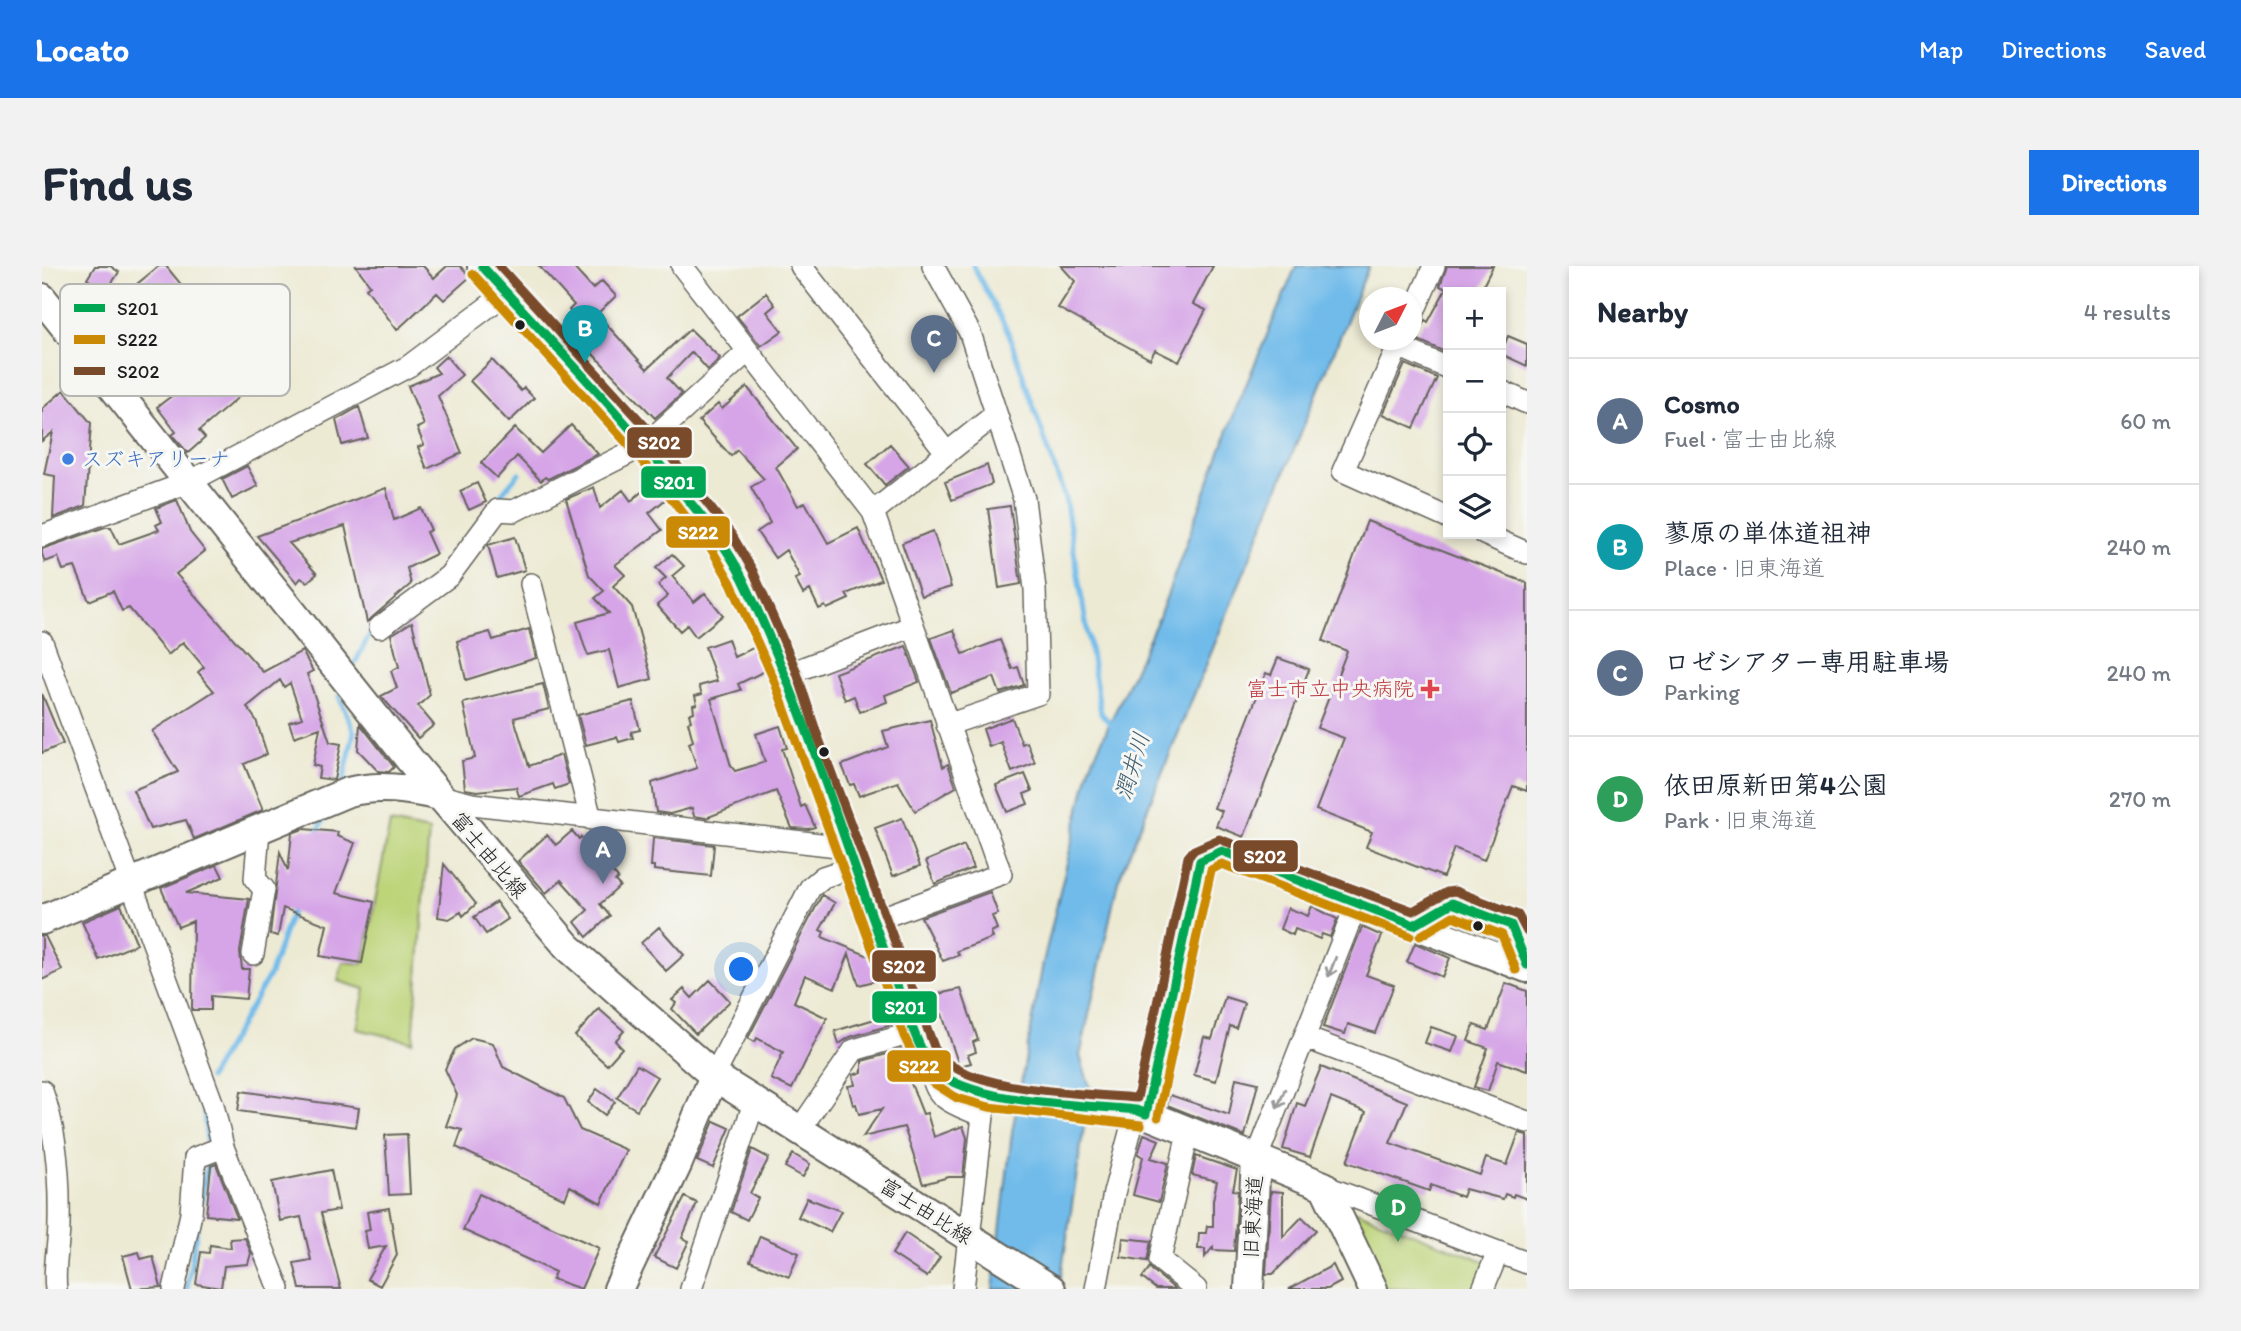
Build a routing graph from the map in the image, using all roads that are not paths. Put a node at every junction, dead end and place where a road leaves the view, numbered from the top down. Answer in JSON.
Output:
{"nodes":[{"id":1,"x":482,"y":266,"type":"edge"},
{"id":2,"x":682,"y":266,"type":"edge"},
{"id":3,"x":802,"y":266,"type":"edge"},
{"id":4,"x":933,"y":266,"type":"edge"},
{"id":5,"x":1434,"y":266,"type":"edge"},
{"id":6,"x":505,"y":294,"type":"junction"},
{"id":7,"x":1422,"y":294,"type":"edge"},
{"id":8,"x":42,"y":298,"type":"edge"},
{"id":9,"x":60,"y":321,"type":"edge"},
{"id":10,"x":1397,"y":350,"type":"edge"},
{"id":11,"x":1413,"y":350,"type":"edge"},
{"id":12,"x":747,"y":352,"type":"junction"},
{"id":13,"x":1443,"y":365,"type":"edge"},
{"id":14,"x":1506,"y":393,"type":"edge"},
{"id":15,"x":120,"y":396,"type":"edge"},
{"id":16,"x":1527,"y":403,"type":"edge"},
{"id":17,"x":996,"y":414,"type":"junction"},
{"id":18,"x":645,"y":445,"type":"junction"},
{"id":19,"x":947,"y":453,"type":"junction"},
{"id":20,"x":189,"y":482,"type":"junction"},
{"id":21,"x":873,"y":512,"type":"junction"},
{"id":22,"x":1443,"y":516,"type":"edge"},
{"id":23,"x":42,"y":536,"type":"edge"},
{"id":24,"x":1495,"y":539,"type":"edge"},
{"id":25,"x":1527,"y":553,"type":"edge"},
{"id":26,"x":531,"y":583,"type":"dead end"},
{"id":27,"x":914,"y":626,"type":"junction"},
{"id":28,"x":380,"y":627,"type":"dead end"},
{"id":29,"x":42,"y":642,"type":"edge"},
{"id":30,"x":785,"y":675,"type":"junction"},
{"id":31,"x":947,"y":725,"type":"junction"},
{"id":32,"x":440,"y":796,"type":"junction"},
{"id":33,"x":591,"y":819,"type":"junction"},
{"id":34,"x":259,"y":830,"type":"junction"},
{"id":35,"x":849,"y":857,"type":"junction"},
{"id":36,"x":130,"y":882,"type":"junction"},
{"id":37,"x":1357,"y":903,"type":"junction"},
{"id":38,"x":42,"y":920,"type":"edge"},
{"id":39,"x":875,"y":920,"type":"junction"},
{"id":40,"x":253,"y":954,"type":"dead end"},
{"id":41,"x":1527,"y":968,"type":"edge"},
{"id":42,"x":915,"y":1032,"type":"junction"},
{"id":43,"x":1306,"y":1038,"type":"junction"},
{"id":44,"x":933,"y":1069,"type":"junction"},
{"id":45,"x":714,"y":1076,"type":"junction"},
{"id":46,"x":42,"y":1091,"type":"edge"},
{"id":47,"x":754,"y":1103,"type":"junction"},
{"id":48,"x":1141,"y":1112,"type":"junction"},
{"id":49,"x":1527,"y":1122,"type":"edge"},
{"id":50,"x":798,"y":1132,"type":"junction"},
{"id":51,"x":1188,"y":1133,"type":"junction"},
{"id":52,"x":223,"y":1147,"type":"junction"},
{"id":53,"x":1256,"y":1160,"type":"junction"},
{"id":54,"x":1324,"y":1186,"type":"junction"},
{"id":55,"x":974,"y":1240,"type":"junction"},
{"id":56,"x":1498,"y":1252,"type":"junction"},
{"id":57,"x":1527,"y":1263,"type":"edge"},
{"id":58,"x":56,"y":1289,"type":"edge"},
{"id":59,"x":174,"y":1289,"type":"edge"},
{"id":60,"x":279,"y":1289,"type":"edge"},
{"id":61,"x":618,"y":1289,"type":"edge"},
{"id":62,"x":691,"y":1289,"type":"edge"},
{"id":63,"x":963,"y":1289,"type":"edge"},
{"id":64,"x":1051,"y":1289,"type":"edge"},
{"id":65,"x":1096,"y":1289,"type":"edge"},
{"id":66,"x":1196,"y":1289,"type":"edge"},
{"id":67,"x":1249,"y":1289,"type":"edge"},
{"id":68,"x":1373,"y":1289,"type":"edge"},
{"id":69,"x":1483,"y":1289,"type":"edge"}],
"edges":[{"from":1,"to":6,"type":"street"},
{"from":2,"to":12,"type":"street"},
{"from":3,"to":19,"type":"street"},
{"from":4,"to":17,"type":"street"},
{"from":5,"to":7,"type":"street"},
{"from":6,"to":18,"type":"street"},
{"from":6,"to":20,"type":"street"},
{"from":8,"to":9,"type":"street","name":"富士由比線"},
{"from":10,"to":22,"type":"street"},
{"from":11,"to":13,"type":"street"},
{"from":12,"to":18,"type":"street"},
{"from":12,"to":21,"type":"street"},
{"from":14,"to":16,"type":"street"},
{"from":15,"to":20,"type":"street","name":"富士由比線"},
{"from":17,"to":19,"type":"street"},
{"from":17,"to":31,"type":"street"},
{"from":18,"to":28,"type":"street"},
{"from":18,"to":30,"type":"street"},
{"from":19,"to":21,"type":"street"},
{"from":20,"to":23,"type":"street"},
{"from":20,"to":32,"type":"street","name":"富士由比線"},
{"from":21,"to":27,"type":"street"},
{"from":24,"to":25,"type":"street"},
{"from":26,"to":33,"type":"street"},
{"from":27,"to":30,"type":"street"},
{"from":27,"to":31,"type":"street"},
{"from":29,"to":36,"type":"street"},
{"from":30,"to":35,"type":"street"},
{"from":31,"to":39,"type":"street"},
{"from":32,"to":33,"type":"street"},
{"from":32,"to":34,"type":"street"},
{"from":32,"to":45,"type":"street","name":"富士由比線"},
{"from":33,"to":35,"type":"street"},
{"from":34,"to":36,"type":"street"},
{"from":34,"to":40,"type":"street"},
{"from":35,"to":39,"type":"street"},
{"from":35,"to":45,"type":"street"},
{"from":36,"to":38,"type":"street"},
{"from":36,"to":52,"type":"street"},
{"from":37,"to":41,"type":"street"},
{"from":37,"to":43,"type":"street","one_way":true},
{"from":37,"to":48,"type":"street"},
{"from":39,"to":42,"type":"street"},
{"from":42,"to":44,"type":"street"},
{"from":42,"to":50,"type":"street"},
{"from":43,"to":49,"type":"street"},
{"from":43,"to":53,"type":"street","one_way":true},
{"from":44,"to":48,"type":"street","name":"旧東海道"},
{"from":44,"to":55,"type":"street"},
{"from":45,"to":47,"type":"street","name":"富士由比線"},
{"from":45,"to":61,"type":"street"},
{"from":46,"to":58,"type":"street"},
{"from":47,"to":50,"type":"street","name":"富士由比線"},
{"from":47,"to":62,"type":"street"},
{"from":48,"to":51,"type":"street","name":"旧東海道"},
{"from":48,"to":65,"type":"street"},
{"from":50,"to":55,"type":"street","name":"富士由比線"},
{"from":51,"to":53,"type":"street","name":"旧東海道"},
{"from":51,"to":66,"type":"street"},
{"from":52,"to":59,"type":"street"},
{"from":52,"to":60,"type":"street"},
{"from":53,"to":54,"type":"street"},
{"from":53,"to":67,"type":"street","name":"旧東海道"},
{"from":54,"to":56,"type":"street"},
{"from":54,"to":68,"type":"street"},
{"from":55,"to":63,"type":"street"},
{"from":55,"to":64,"type":"street","name":"富士由比線"},
{"from":56,"to":57,"type":"street"},
{"from":56,"to":69,"type":"street"}]}
